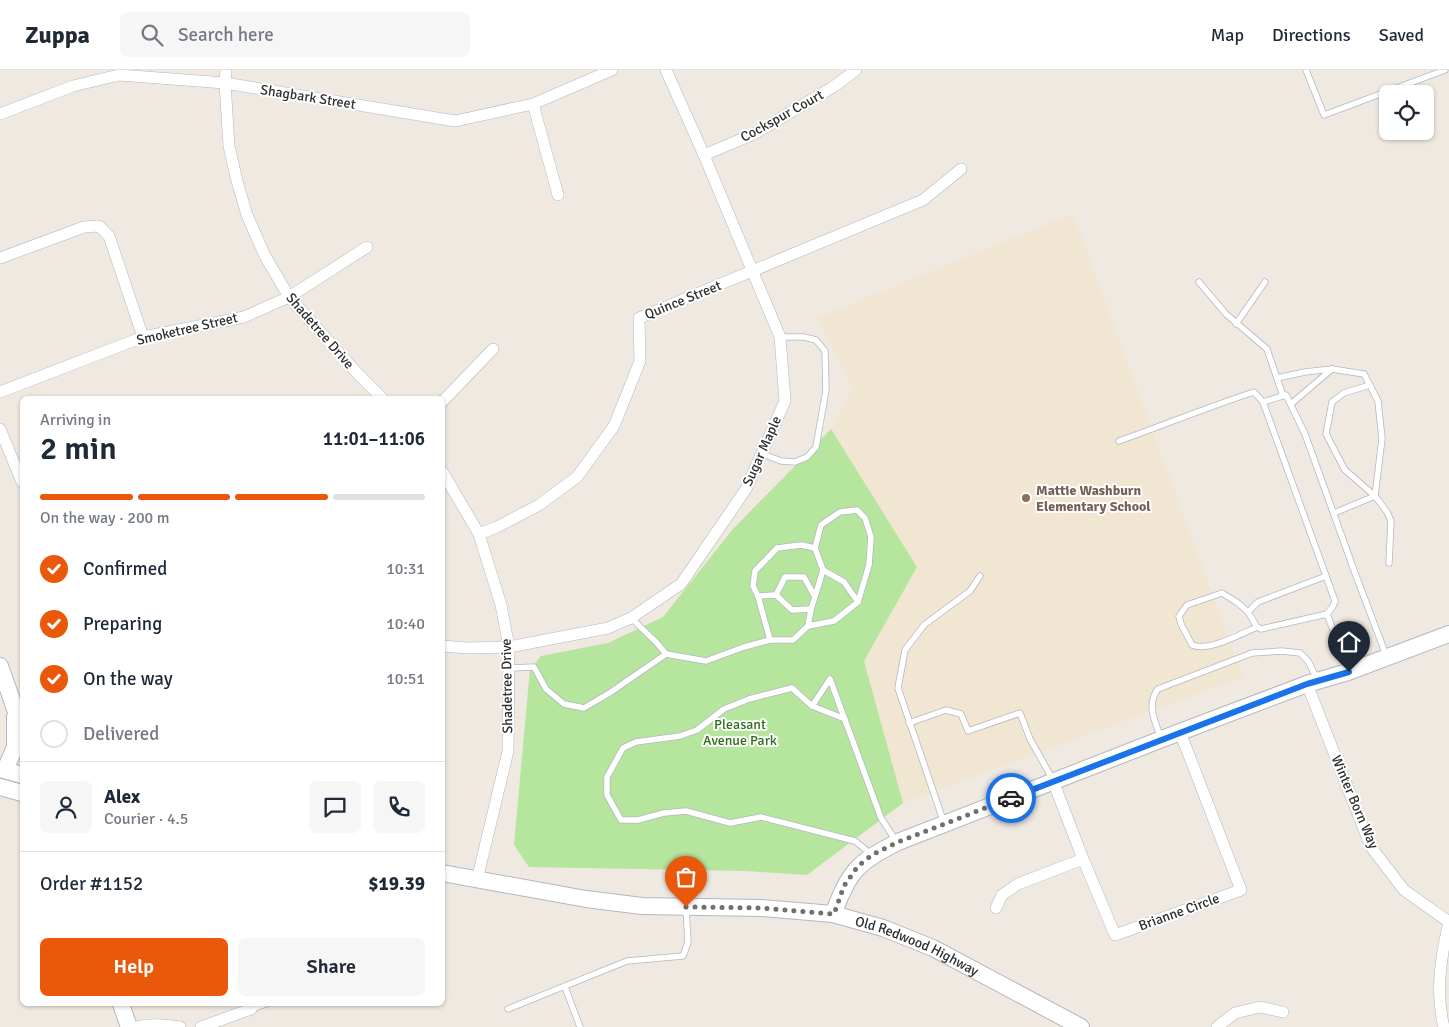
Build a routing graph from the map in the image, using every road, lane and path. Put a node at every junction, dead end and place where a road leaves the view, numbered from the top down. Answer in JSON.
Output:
{"nodes":[{"id":1,"x":226,"y":70,"type":"edge"},
{"id":2,"x":612,"y":70,"type":"edge"},
{"id":3,"x":666,"y":70,"type":"edge"},
{"id":4,"x":856,"y":70,"type":"edge"},
{"id":5,"x":1306,"y":70,"type":"edge"},
{"id":6,"x":1445,"y":70,"type":"edge"},
{"id":7,"x":225,"y":83,"type":"junction"},
{"id":8,"x":533,"y":104,"type":"junction"},
{"id":9,"x":0,"y":114,"type":"edge"},
{"id":10,"x":704,"y":155,"type":"junction"},
{"id":11,"x":961,"y":169,"type":"dead end"},
{"id":12,"x":558,"y":195,"type":"dead end"},
{"id":13,"x":367,"y":247,"type":"dead end"},
{"id":14,"x":0,"y":258,"type":"edge"},
{"id":15,"x":752,"y":272,"type":"junction"},
{"id":16,"x":1199,"y":282,"type":"dead end"},
{"id":17,"x":1265,"y":282,"type":"dead end"},
{"id":18,"x":289,"y":297,"type":"junction"},
{"id":19,"x":1236,"y":324,"type":"junction"},
{"id":20,"x":143,"y":337,"type":"junction"},
{"id":21,"x":780,"y":337,"type":"junction"},
{"id":22,"x":493,"y":349,"type":"dead end"},
{"id":23,"x":1332,"y":369,"type":"junction"},
{"id":24,"x":1277,"y":378,"type":"junction"},
{"id":25,"x":1370,"y":385,"type":"junction"},
{"id":26,"x":0,"y":392,"type":"edge"},
{"id":27,"x":380,"y":396,"type":"edge"},
{"id":28,"x":1283,"y":396,"type":"junction"},
{"id":29,"x":445,"y":399,"type":"edge"},
{"id":30,"x":1263,"y":402,"type":"junction"},
{"id":31,"x":1291,"y":404,"type":"junction"},
{"id":32,"x":0,"y":429,"type":"edge"},
{"id":33,"x":1119,"y":441,"type":"dead end"},
{"id":34,"x":763,"y":454,"type":"junction"},
{"id":35,"x":445,"y":476,"type":"edge"},
{"id":36,"x":20,"y":477,"type":"edge"},
{"id":37,"x":1376,"y":496,"type":"junction"},
{"id":38,"x":1334,"y":513,"type":"junction"},
{"id":39,"x":479,"y":534,"type":"junction"},
{"id":40,"x":815,"y":548,"type":"junction"},
{"id":41,"x":1389,"y":563,"type":"dead end"},
{"id":42,"x":823,"y":570,"type":"junction"},
{"id":43,"x":980,"y":576,"type":"dead end"},
{"id":44,"x":1326,"y":576,"type":"junction"},
{"id":45,"x":776,"y":595,"type":"junction"},
{"id":46,"x":758,"y":596,"type":"junction"},
{"id":47,"x":815,"y":597,"type":"junction"},
{"id":48,"x":858,"y":602,"type":"junction"},
{"id":49,"x":811,"y":609,"type":"junction"},
{"id":50,"x":1248,"y":612,"type":"junction"},
{"id":51,"x":1327,"y":614,"type":"junction"},
{"id":52,"x":631,"y":618,"type":"junction"},
{"id":53,"x":808,"y":626,"type":"junction"},
{"id":54,"x":1257,"y":627,"type":"junction"},
{"id":55,"x":1449,"y":634,"type":"edge"},
{"id":56,"x":770,"y":640,"type":"junction"},
{"id":57,"x":445,"y":646,"type":"edge"},
{"id":58,"x":509,"y":647,"type":"junction"},
{"id":59,"x":666,"y":654,"type":"junction"},
{"id":60,"x":1387,"y":657,"type":"junction"},
{"id":61,"x":0,"y":666,"type":"edge"},
{"id":62,"x":509,"y":668,"type":"junction"},
{"id":63,"x":1349,"y":672,"type":"junction"},
{"id":64,"x":1313,"y":683,"type":"junction"},
{"id":65,"x":812,"y":706,"type":"junction"},
{"id":66,"x":15,"y":709,"type":"junction"},
{"id":67,"x":845,"y":719,"type":"junction"},
{"id":68,"x":909,"y":723,"type":"junction"},
{"id":69,"x":20,"y":724,"type":"edge"},
{"id":70,"x":1180,"y":732,"type":"junction"},
{"id":71,"x":1161,"y":740,"type":"junction"},
{"id":72,"x":3,"y":770,"type":"edge"},
{"id":73,"x":20,"y":774,"type":"edge"},
{"id":74,"x":1053,"y":781,"type":"junction"},
{"id":75,"x":0,"y":787,"type":"edge"},
{"id":76,"x":20,"y":792,"type":"edge"},
{"id":77,"x":945,"y":824,"type":"junction"},
{"id":78,"x":898,"y":842,"type":"junction"},
{"id":79,"x":872,"y":855,"type":"junction"},
{"id":80,"x":1083,"y":859,"type":"junction"},
{"id":81,"x":445,"y":874,"type":"edge"},
{"id":82,"x":477,"y":880,"type":"junction"},
{"id":83,"x":686,"y":907,"type":"junction"},
{"id":84,"x":996,"y":908,"type":"dead end"},
{"id":85,"x":834,"y":914,"type":"junction"},
{"id":86,"x":1449,"y":922,"type":"edge"},
{"id":87,"x":564,"y":987,"type":"junction"},
{"id":88,"x":122,"y":1006,"type":"edge"},
{"id":89,"x":250,"y":1006,"type":"edge"},
{"id":90,"x":508,"y":1009,"type":"dead end"},
{"id":91,"x":1283,"y":1012,"type":"dead end"},
{"id":92,"x":129,"y":1027,"type":"edge"},
{"id":93,"x":136,"y":1027,"type":"edge"},
{"id":94,"x":180,"y":1027,"type":"edge"},
{"id":95,"x":201,"y":1027,"type":"edge"},
{"id":96,"x":580,"y":1027,"type":"edge"},
{"id":97,"x":1081,"y":1027,"type":"edge"},
{"id":98,"x":1217,"y":1027,"type":"edge"},
{"id":99,"x":1444,"y":1027,"type":"edge"}],
"edges":[{"from":1,"to":7,"type":"street","name":"Shadetree Drive"},
{"from":2,"to":8,"type":"street","name":"Shagbark Street"},
{"from":3,"to":10,"type":"street","name":"Sugar Maple"},
{"from":4,"to":10,"type":"street","name":"Cockspur Court"},
{"from":5,"to":6,"type":"lane"},
{"from":7,"to":8,"type":"street","name":"Shagbark Street"},
{"from":7,"to":9,"type":"street","name":"Shagbark Street"},
{"from":7,"to":18,"type":"street","name":"Shadetree Drive"},
{"from":8,"to":12,"type":"street"},
{"from":10,"to":15,"type":"street","name":"Sugar Maple"},
{"from":11,"to":15,"type":"street","name":"Quince Street"},
{"from":13,"to":18,"type":"street","name":"Smoketree Street"},
{"from":14,"to":20,"type":"street"},
{"from":15,"to":21,"type":"street","name":"Sugar Maple"},
{"from":15,"to":39,"type":"street","name":"Quince Street"},
{"from":16,"to":19,"type":"lane"},
{"from":17,"to":19,"type":"lane"},
{"from":18,"to":20,"type":"street","name":"Smoketree Street"},
{"from":18,"to":27,"type":"street","name":"Shadetree Drive"},
{"from":19,"to":24,"type":"lane"},
{"from":20,"to":26,"type":"street","name":"Smoketree Street"},
{"from":21,"to":34,"type":"street","name":"Sugar Maple"},
{"from":21,"to":34,"type":"lane"},
{"from":22,"to":29,"type":"street"},
{"from":23,"to":24,"type":"lane"},
{"from":23,"to":25,"type":"lane"},
{"from":23,"to":31,"type":"lane"},
{"from":24,"to":28,"type":"lane"},
{"from":25,"to":37,"type":"lane"},
{"from":25,"to":37,"type":"lane"},
{"from":28,"to":30,"type":"lane"},
{"from":28,"to":31,"type":"lane"},
{"from":30,"to":33,"type":"lane"},
{"from":30,"to":44,"type":"lane"},
{"from":31,"to":38,"type":"lane"},
{"from":32,"to":36,"type":"street"},
{"from":34,"to":52,"type":"street","name":"Sugar Maple"},
{"from":35,"to":39,"type":"street","name":"Shadetree Drive"},
{"from":37,"to":38,"type":"lane"},
{"from":37,"to":41,"type":"lane"},
{"from":38,"to":60,"type":"lane"},
{"from":39,"to":58,"type":"street","name":"Shadetree Drive"},
{"from":40,"to":42,"type":"lane"},
{"from":40,"to":46,"type":"lane"},
{"from":40,"to":48,"type":"lane"},
{"from":42,"to":47,"type":"lane"},
{"from":42,"to":48,"type":"lane"},
{"from":43,"to":68,"type":"lane"},
{"from":44,"to":50,"type":"lane"},
{"from":44,"to":51,"type":"lane"},
{"from":45,"to":46,"type":"lane"},
{"from":45,"to":47,"type":"lane"},
{"from":45,"to":49,"type":"lane"},
{"from":46,"to":56,"type":"lane"},
{"from":47,"to":49,"type":"lane"},
{"from":48,"to":53,"type":"lane"},
{"from":49,"to":53,"type":"lane"},
{"from":50,"to":54,"type":"lane"},
{"from":50,"to":54,"type":"lane"},
{"from":51,"to":54,"type":"lane"},
{"from":51,"to":63,"type":"lane"},
{"from":52,"to":58,"type":"street","name":"Sugar Maple"},
{"from":52,"to":59,"type":"lane"},
{"from":53,"to":56,"type":"lane"},
{"from":55,"to":60,"type":"street"},
{"from":56,"to":59,"type":"lane"},
{"from":57,"to":58,"type":"street","name":"Sugar Maple"},
{"from":58,"to":62,"type":"street","name":"Shadetree Drive"},
{"from":59,"to":62,"type":"lane"},
{"from":60,"to":63,"type":"street"},
{"from":61,"to":66,"type":"street"},
{"from":62,"to":82,"type":"street","name":"Shadetree Drive"},
{"from":63,"to":64,"type":"street"},
{"from":64,"to":70,"type":"street"},
{"from":64,"to":71,"type":"lane"},
{"from":64,"to":86,"type":"street","name":"Winter Born Way"},
{"from":65,"to":67,"type":"lane"},
{"from":65,"to":67,"type":"lane"},
{"from":65,"to":79,"type":"lane"},
{"from":66,"to":69,"type":"street"},
{"from":66,"to":72,"type":"street"},
{"from":67,"to":78,"type":"lane"},
{"from":68,"to":74,"type":"lane"},
{"from":68,"to":77,"type":"lane"},
{"from":70,"to":71,"type":"street"},
{"from":70,"to":80,"type":"street","name":"Brianne Circle"},
{"from":71,"to":74,"type":"street"},
{"from":72,"to":73,"type":"street"},
{"from":74,"to":77,"type":"street"},
{"from":74,"to":80,"type":"street","name":"Brianne Circle"},
{"from":75,"to":76,"type":"street"},
{"from":77,"to":78,"type":"street"},
{"from":78,"to":79,"type":"street"},
{"from":79,"to":85,"type":"street"},
{"from":80,"to":84,"type":"street"},
{"from":81,"to":82,"type":"street","name":"Old Redwood Highway"},
{"from":82,"to":83,"type":"street","name":"Old Redwood Highway"},
{"from":83,"to":85,"type":"street","name":"Old Redwood Highway"},
{"from":83,"to":87,"type":"lane"},
{"from":85,"to":97,"type":"street","name":"Old Redwood Highway"},
{"from":86,"to":99,"type":"street"},
{"from":87,"to":90,"type":"lane"},
{"from":87,"to":96,"type":"lane"},
{"from":88,"to":92,"type":"street"},
{"from":89,"to":95,"type":"street"},
{"from":91,"to":98,"type":"street"},
{"from":93,"to":94,"type":"street"}]}
